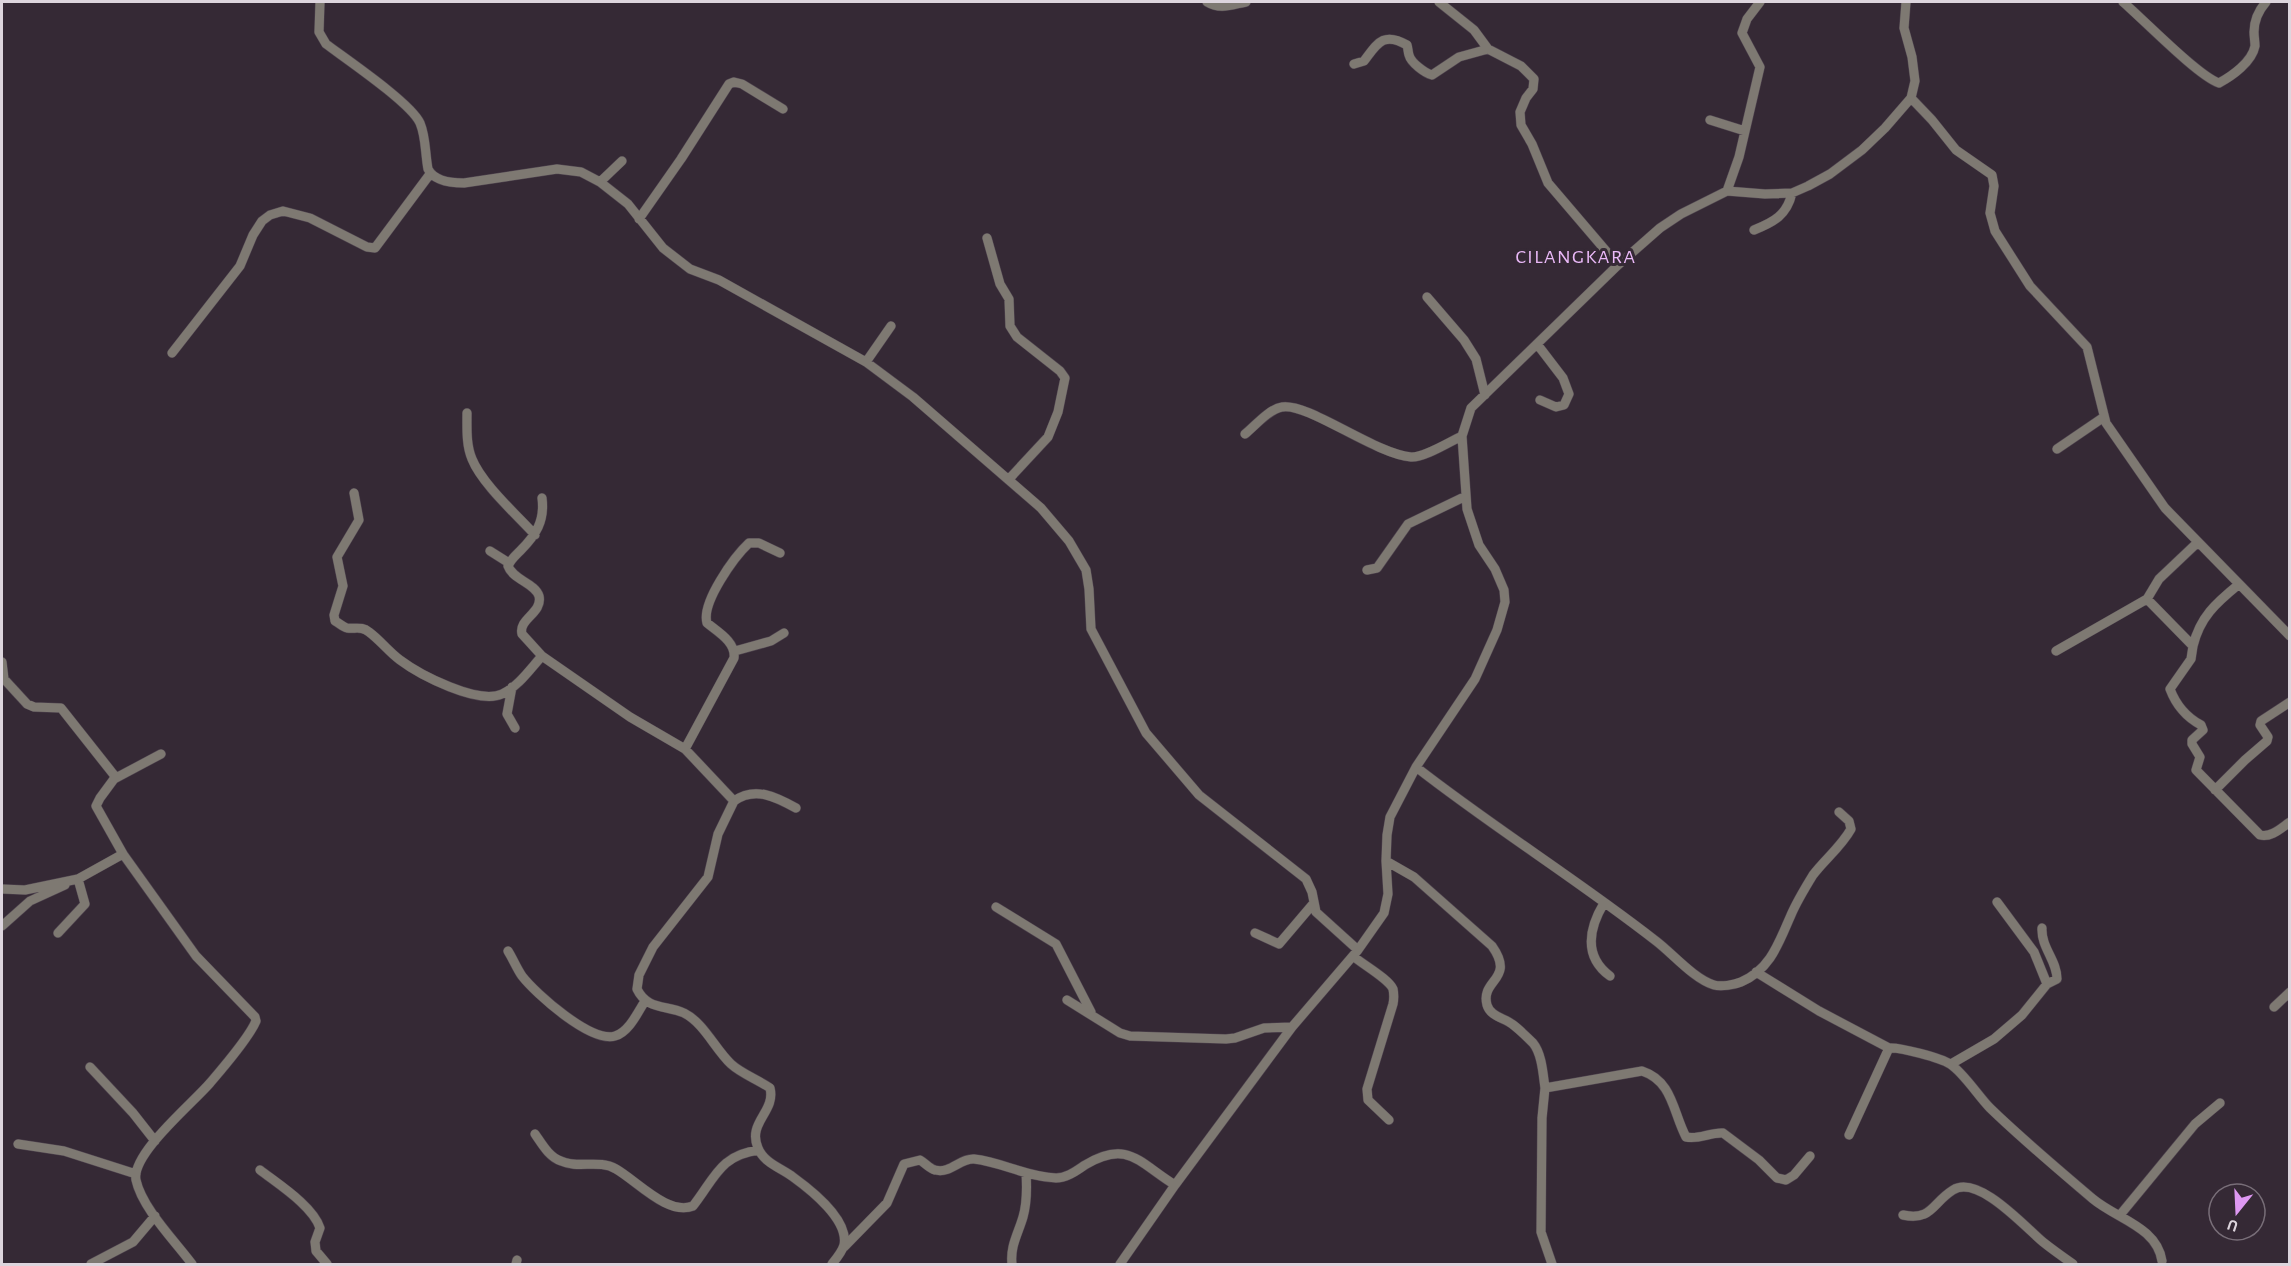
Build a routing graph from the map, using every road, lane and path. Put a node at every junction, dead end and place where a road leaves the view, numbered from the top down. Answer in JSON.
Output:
{"nodes":[{"id":1,"x":320,"y":2,"type":"edge"},
{"id":2,"x":1207,"y":2,"type":"edge"},
{"id":3,"x":1246,"y":2,"type":"edge"},
{"id":4,"x":1439,"y":2,"type":"edge"},
{"id":5,"x":1760,"y":2,"type":"edge"},
{"id":6,"x":1906,"y":2,"type":"edge"},
{"id":7,"x":2123,"y":2,"type":"edge"},
{"id":8,"x":2266,"y":2,"type":"edge"},
{"id":9,"x":1488,"y":49,"type":"junction"},
{"id":10,"x":1354,"y":64,"type":"dead end"},
{"id":11,"x":1911,"y":98,"type":"junction"},
{"id":12,"x":783,"y":109,"type":"dead end"},
{"id":13,"x":1710,"y":120,"type":"dead end"},
{"id":14,"x":1744,"y":130,"type":"junction"},
{"id":15,"x":622,"y":161,"type":"dead end"},
{"id":16,"x":430,"y":174,"type":"junction"},
{"id":17,"x":600,"y":182,"type":"junction"},
{"id":18,"x":1728,"y":191,"type":"junction"},
{"id":19,"x":1792,"y":193,"type":"junction"},
{"id":20,"x":639,"y":219,"type":"junction"},
{"id":21,"x":1754,"y":230,"type":"dead end"},
{"id":22,"x":987,"y":238,"type":"dead end"},
{"id":23,"x":1618,"y":265,"type":"junction"},
{"id":24,"x":1428,"y":297,"type":"dead end"},
{"id":25,"x":891,"y":326,"type":"dead end"},
{"id":26,"x":1537,"y":344,"type":"junction"},
{"id":27,"x":172,"y":353,"type":"dead end"},
{"id":28,"x":866,"y":362,"type":"junction"},
{"id":29,"x":1485,"y":395,"type":"junction"},
{"id":30,"x":1540,"y":400,"type":"dead end"},
{"id":31,"x":468,"y":413,"type":"dead end"},
{"id":32,"x":2104,"y":417,"type":"junction"},
{"id":33,"x":1245,"y":434,"type":"dead end"},
{"id":34,"x":1462,"y":436,"type":"junction"},
{"id":35,"x":2058,"y":449,"type":"dead end"},
{"id":36,"x":1009,"y":479,"type":"junction"},
{"id":37,"x":354,"y":493,"type":"dead end"},
{"id":38,"x":1466,"y":496,"type":"junction"},
{"id":39,"x":542,"y":498,"type":"dead end"},
{"id":40,"x":535,"y":535,"type":"junction"},
{"id":41,"x":2197,"y":543,"type":"junction"},
{"id":42,"x":490,"y":550,"type":"dead end"},
{"id":43,"x":780,"y":553,"type":"dead end"},
{"id":44,"x":509,"y":563,"type":"junction"},
{"id":45,"x":1367,"y":570,"type":"dead end"},
{"id":46,"x":2238,"y":585,"type":"junction"},
{"id":47,"x":2147,"y":599,"type":"junction"},
{"id":48,"x":784,"y":633,"type":"dead end"},
{"id":49,"x":2289,"y":636,"type":"edge"},
{"id":50,"x":2193,"y":646,"type":"junction"},
{"id":51,"x":735,"y":651,"type":"junction"},
{"id":52,"x":2056,"y":651,"type":"dead end"},
{"id":53,"x":542,"y":656,"type":"junction"},
{"id":54,"x":2,"y":662,"type":"edge"},
{"id":55,"x":512,"y":687,"type":"junction"},
{"id":56,"x":2289,"y":702,"type":"edge"},
{"id":57,"x":515,"y":728,"type":"dead end"},
{"id":58,"x":685,"y":749,"type":"junction"},
{"id":59,"x":162,"y":754,"type":"dead end"},
{"id":60,"x":1416,"y":766,"type":"junction"},
{"id":61,"x":114,"y":779,"type":"junction"},
{"id":62,"x":2215,"y":790,"type":"junction"},
{"id":63,"x":734,"y":801,"type":"junction"},
{"id":64,"x":796,"y":808,"type":"dead end"},
{"id":65,"x":1839,"y":812,"type":"dead end"},
{"id":66,"x":2289,"y":822,"type":"edge"},
{"id":67,"x":123,"y":854,"type":"junction"},
{"id":68,"x":1386,"y":861,"type":"junction"},
{"id":69,"x":75,"y":880,"type":"junction"},
{"id":70,"x":2,"y":889,"type":"edge"},
{"id":71,"x":1997,"y":902,"type":"dead end"},
{"id":72,"x":1604,"y":903,"type":"junction"},
{"id":73,"x":1313,"y":904,"type":"junction"},
{"id":74,"x":996,"y":907,"type":"dead end"},
{"id":75,"x":2,"y":926,"type":"edge"},
{"id":76,"x":2042,"y":928,"type":"dead end"},
{"id":77,"x":58,"y":933,"type":"dead end"},
{"id":78,"x":1255,"y":933,"type":"dead end"},
{"id":79,"x":508,"y":951,"type":"dead end"},
{"id":80,"x":1356,"y":953,"type":"junction"},
{"id":81,"x":1756,"y":972,"type":"junction"},
{"id":82,"x":1610,"y":976,"type":"dead end"},
{"id":83,"x":2047,"y":984,"type":"junction"},
{"id":84,"x":2289,"y":992,"type":"edge"},
{"id":85,"x":1067,"y":1000,"type":"dead end"},
{"id":86,"x":645,"y":1001,"type":"junction"},
{"id":87,"x":2274,"y":1007,"type":"dead end"},
{"id":88,"x":1092,"y":1014,"type":"junction"},
{"id":89,"x":1292,"y":1027,"type":"junction"},
{"id":90,"x":1889,"y":1048,"type":"junction"},
{"id":91,"x":1951,"y":1064,"type":"junction"},
{"id":92,"x":90,"y":1067,"type":"dead end"},
{"id":93,"x":1545,"y":1088,"type":"junction"},
{"id":94,"x":2220,"y":1103,"type":"dead end"},
{"id":95,"x":1389,"y":1120,"type":"dead end"},
{"id":96,"x":535,"y":1134,"type":"dead end"},
{"id":97,"x":1849,"y":1135,"type":"dead end"},
{"id":98,"x":155,"y":1141,"type":"junction"},
{"id":99,"x":18,"y":1144,"type":"dead end"},
{"id":100,"x":759,"y":1150,"type":"junction"},
{"id":101,"x":1810,"y":1156,"type":"dead end"},
{"id":102,"x":260,"y":1170,"type":"dead end"},
{"id":103,"x":136,"y":1174,"type":"junction"},
{"id":104,"x":1026,"y":1175,"type":"junction"},
{"id":105,"x":1174,"y":1185,"type":"junction"},
{"id":106,"x":1903,"y":1215,"type":"dead end"},
{"id":107,"x":2120,"y":1215,"type":"junction"},
{"id":108,"x":155,"y":1216,"type":"junction"},
{"id":109,"x":844,"y":1247,"type":"junction"},
{"id":110,"x":2165,"y":1263,"type":"edge"},
{"id":111,"x":91,"y":1264,"type":"edge"},
{"id":112,"x":192,"y":1264,"type":"edge"},
{"id":113,"x":327,"y":1264,"type":"edge"},
{"id":114,"x":832,"y":1264,"type":"edge"},
{"id":115,"x":1012,"y":1264,"type":"edge"},
{"id":116,"x":1120,"y":1264,"type":"edge"},
{"id":117,"x":1552,"y":1264,"type":"edge"},
{"id":118,"x":2073,"y":1264,"type":"edge"}],
"edges":[{"from":1,"to":16,"type":"street"},
{"from":2,"to":3,"type":"street"},
{"from":4,"to":9,"type":"street"},
{"from":5,"to":14,"type":"street"},
{"from":6,"to":11,"type":"street"},
{"from":7,"to":8,"type":"street"},
{"from":9,"to":10,"type":"street"},
{"from":9,"to":23,"type":"street"},
{"from":11,"to":19,"type":"street"},
{"from":11,"to":32,"type":"street"},
{"from":12,"to":20,"type":"street"},
{"from":13,"to":14,"type":"street"},
{"from":14,"to":18,"type":"street"},
{"from":15,"to":17,"type":"street"},
{"from":16,"to":17,"type":"street"},
{"from":16,"to":27,"type":"street"},
{"from":17,"to":20,"type":"street"},
{"from":18,"to":19,"type":"street"},
{"from":18,"to":23,"type":"street"},
{"from":19,"to":21,"type":"street"},
{"from":20,"to":28,"type":"street"},
{"from":22,"to":36,"type":"street"},
{"from":23,"to":26,"type":"street"},
{"from":24,"to":29,"type":"street"},
{"from":25,"to":28,"type":"street"},
{"from":26,"to":29,"type":"street"},
{"from":26,"to":30,"type":"street"},
{"from":28,"to":36,"type":"street"},
{"from":29,"to":34,"type":"street"},
{"from":31,"to":40,"type":"street"},
{"from":32,"to":35,"type":"street"},
{"from":32,"to":41,"type":"street"},
{"from":33,"to":34,"type":"street"},
{"from":34,"to":38,"type":"street"},
{"from":36,"to":73,"type":"street"},
{"from":37,"to":55,"type":"street"},
{"from":38,"to":45,"type":"street"},
{"from":38,"to":60,"type":"street"},
{"from":39,"to":40,"type":"street"},
{"from":40,"to":44,"type":"street"},
{"from":41,"to":46,"type":"street"},
{"from":41,"to":47,"type":"street"},
{"from":42,"to":44,"type":"street"},
{"from":43,"to":51,"type":"street"},
{"from":44,"to":53,"type":"street"},
{"from":46,"to":49,"type":"street"},
{"from":46,"to":50,"type":"street"},
{"from":47,"to":50,"type":"street"},
{"from":47,"to":52,"type":"street"},
{"from":48,"to":51,"type":"street"},
{"from":50,"to":62,"type":"street"},
{"from":51,"to":58,"type":"street"},
{"from":53,"to":55,"type":"street"},
{"from":53,"to":58,"type":"street"},
{"from":54,"to":61,"type":"street"},
{"from":55,"to":57,"type":"street"},
{"from":56,"to":62,"type":"street"},
{"from":58,"to":63,"type":"street"},
{"from":59,"to":61,"type":"street"},
{"from":60,"to":68,"type":"street"},
{"from":60,"to":72,"type":"street"},
{"from":61,"to":67,"type":"street"},
{"from":62,"to":66,"type":"street"},
{"from":63,"to":64,"type":"street"},
{"from":63,"to":86,"type":"street"},
{"from":65,"to":81,"type":"street"},
{"from":67,"to":69,"type":"street"},
{"from":67,"to":98,"type":"street"},
{"from":68,"to":80,"type":"street"},
{"from":68,"to":93,"type":"street"},
{"from":69,"to":70,"type":"street"},
{"from":69,"to":75,"type":"street"},
{"from":69,"to":77,"type":"street"},
{"from":71,"to":83,"type":"street"},
{"from":72,"to":81,"type":"street"},
{"from":72,"to":82,"type":"street"},
{"from":73,"to":78,"type":"street"},
{"from":73,"to":80,"type":"street"},
{"from":74,"to":88,"type":"street"},
{"from":76,"to":83,"type":"street"},
{"from":79,"to":86,"type":"street"},
{"from":80,"to":89,"type":"street"},
{"from":80,"to":95,"type":"street"},
{"from":81,"to":90,"type":"street"},
{"from":83,"to":91,"type":"street"},
{"from":84,"to":87,"type":"street"},
{"from":85,"to":88,"type":"street"},
{"from":86,"to":100,"type":"street"},
{"from":88,"to":89,"type":"street"},
{"from":89,"to":105,"type":"street"},
{"from":90,"to":91,"type":"street"},
{"from":90,"to":97,"type":"street"},
{"from":91,"to":107,"type":"street"},
{"from":92,"to":98,"type":"street"},
{"from":93,"to":101,"type":"street"},
{"from":93,"to":117,"type":"street"},
{"from":94,"to":107,"type":"street"},
{"from":96,"to":100,"type":"street"},
{"from":98,"to":103,"type":"street"},
{"from":99,"to":103,"type":"street"},
{"from":100,"to":109,"type":"street"},
{"from":102,"to":113,"type":"street"},
{"from":103,"to":108,"type":"street"},
{"from":104,"to":105,"type":"street"},
{"from":104,"to":109,"type":"street"},
{"from":104,"to":115,"type":"street"},
{"from":105,"to":116,"type":"street"},
{"from":106,"to":118,"type":"street"},
{"from":107,"to":110,"type":"street"},
{"from":108,"to":111,"type":"street"},
{"from":108,"to":112,"type":"street"},
{"from":109,"to":114,"type":"street"}]}
